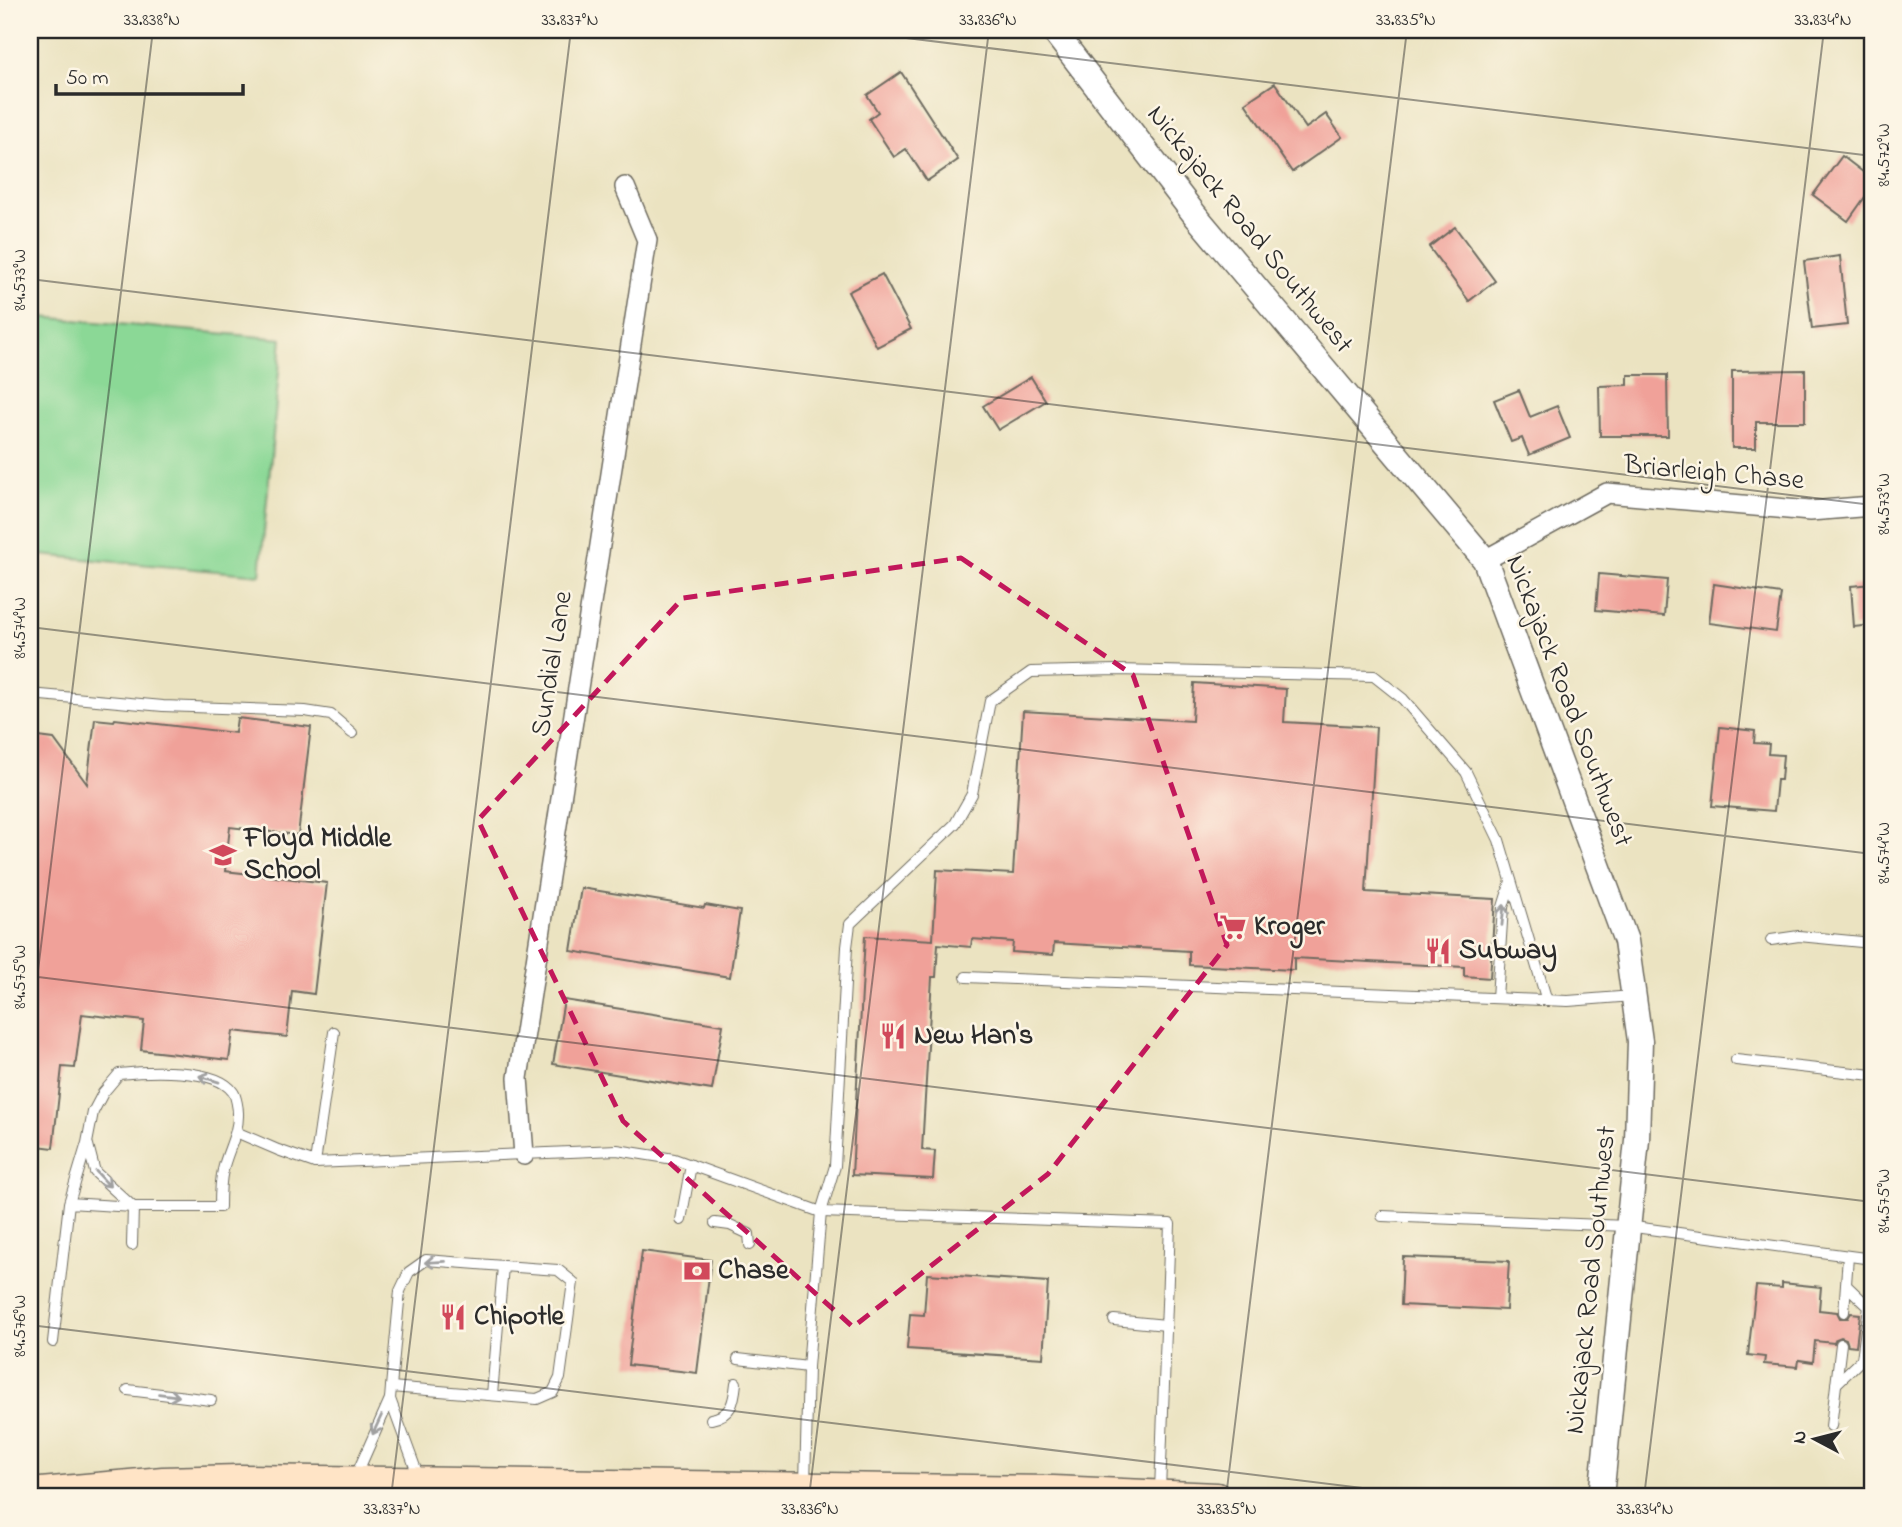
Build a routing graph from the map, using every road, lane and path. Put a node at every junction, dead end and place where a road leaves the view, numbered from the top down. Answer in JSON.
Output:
{"nodes":[{"id":1,"x":1053,"y":30,"type":"edge"},
{"id":2,"x":625,"y":187,"type":"dead end"},
{"id":3,"x":1872,"y":506,"type":"edge"},
{"id":4,"x":1485,"y":560,"type":"junction"},
{"id":5,"x":30,"y":694,"type":"edge"},
{"id":6,"x":352,"y":733,"type":"dead end"},
{"id":7,"x":1511,"y":881,"type":"junction"},
{"id":8,"x":1771,"y":940,"type":"dead end"},
{"id":9,"x":1872,"y":943,"type":"edge"},
{"id":10,"x":966,"y":977,"type":"dead end"},
{"id":11,"x":1634,"y":996,"type":"junction"},
{"id":12,"x":1497,"y":998,"type":"junction"},
{"id":13,"x":1547,"y":1001,"type":"junction"},
{"id":14,"x":334,"y":1032,"type":"dead end"},
{"id":15,"x":1736,"y":1060,"type":"dead end"},
{"id":16,"x":1872,"y":1075,"type":"edge"},
{"id":17,"x":236,"y":1132,"type":"junction"},
{"id":18,"x":87,"y":1143,"type":"junction"},
{"id":19,"x":524,"y":1155,"type":"junction"},
{"id":20,"x":315,"y":1163,"type":"junction"},
{"id":21,"x":691,"y":1165,"type":"junction"},
{"id":22,"x":69,"y":1203,"type":"junction"},
{"id":23,"x":133,"y":1207,"type":"junction"},
{"id":24,"x":821,"y":1212,"type":"junction"},
{"id":25,"x":1382,"y":1216,"type":"dead end"},
{"id":26,"x":681,"y":1220,"type":"dead end"},
{"id":27,"x":715,"y":1223,"type":"dead end"},
{"id":28,"x":1627,"y":1226,"type":"junction"},
{"id":29,"x":132,"y":1245,"type":"dead end"},
{"id":30,"x":750,"y":1245,"type":"dead end"},
{"id":31,"x":1848,"y":1256,"type":"junction"},
{"id":32,"x":1872,"y":1259,"type":"edge"},
{"id":33,"x":503,"y":1266,"type":"junction"},
{"id":34,"x":1846,"y":1285,"type":"junction"},
{"id":35,"x":1844,"y":1312,"type":"dead end"},
{"id":36,"x":1114,"y":1320,"type":"dead end"},
{"id":37,"x":1166,"y":1325,"type":"junction"},
{"id":38,"x":53,"y":1342,"type":"dead end"},
{"id":39,"x":1840,"y":1344,"type":"dead end"},
{"id":40,"x":738,"y":1359,"type":"dead end"},
{"id":41,"x":807,"y":1367,"type":"junction"},
{"id":42,"x":736,"y":1383,"type":"dead end"},
{"id":43,"x":1836,"y":1384,"type":"junction"},
{"id":44,"x":391,"y":1387,"type":"junction"},
{"id":45,"x":128,"y":1390,"type":"dead end"},
{"id":46,"x":492,"y":1395,"type":"junction"},
{"id":47,"x":211,"y":1399,"type":"dead end"},
{"id":48,"x":390,"y":1399,"type":"junction"},
{"id":49,"x":710,"y":1419,"type":"dead end"},
{"id":50,"x":1831,"y":1426,"type":"dead end"},
{"id":51,"x":354,"y":1481,"type":"junction"},
{"id":52,"x":421,"y":1482,"type":"junction"},
{"id":53,"x":30,"y":1493,"type":"edge"},
{"id":54,"x":804,"y":1493,"type":"edge"},
{"id":55,"x":1159,"y":1495,"type":"junction"},
{"id":56,"x":1217,"y":1497,"type":"edge"},
{"id":57,"x":1601,"y":1497,"type":"edge"}],
"edges":[{"from":1,"to":4,"type":"street","name":"Nickajack Road Southwest"},
{"from":2,"to":19,"type":"street","name":"Sundial Lane"},
{"from":3,"to":4,"type":"street","name":"Briarleigh Chase"},
{"from":4,"to":11,"type":"street","name":"Nickajack Road Southwest"},
{"from":5,"to":6,"type":"lane"},
{"from":12,"to":7,"type":"lane","one_way":true},
{"from":7,"to":13,"type":"lane"},
{"from":7,"to":24,"type":"lane"},
{"from":8,"to":9,"type":"lane"},
{"from":10,"to":12,"type":"lane"},
{"from":11,"to":13,"type":"lane"},
{"from":11,"to":28,"type":"street","name":"Nickajack Road Southwest"},
{"from":12,"to":13,"type":"lane"},
{"from":14,"to":20,"type":"lane"},
{"from":15,"to":16,"type":"lane"},
{"from":17,"to":18,"type":"lane","one_way":true},
{"from":17,"to":20,"type":"lane"},
{"from":17,"to":23,"type":"lane"},
{"from":18,"to":22,"type":"lane"},
{"from":18,"to":23,"type":"lane","one_way":true},
{"from":19,"to":20,"type":"lane"},
{"from":19,"to":21,"type":"lane"},
{"from":21,"to":24,"type":"lane"},
{"from":21,"to":26,"type":"lane"},
{"from":22,"to":23,"type":"lane"},
{"from":22,"to":38,"type":"lane"},
{"from":23,"to":29,"type":"lane"},
{"from":24,"to":37,"type":"lane"},
{"from":24,"to":41,"type":"lane"},
{"from":25,"to":28,"type":"lane"},
{"from":27,"to":30,"type":"lane"},
{"from":28,"to":31,"type":"lane"},
{"from":28,"to":57,"type":"street","name":"Nickajack Road Southwest"},
{"from":31,"to":32,"type":"lane"},
{"from":31,"to":34,"type":"lane"},
{"from":33,"to":44,"type":"lane","one_way":true},
{"from":33,"to":46,"type":"lane"},
{"from":33,"to":46,"type":"lane"},
{"from":34,"to":35,"type":"lane"},
{"from":34,"to":43,"type":"lane"},
{"from":36,"to":37,"type":"lane"},
{"from":37,"to":55,"type":"lane"},
{"from":39,"to":43,"type":"lane"},
{"from":40,"to":41,"type":"lane"},
{"from":41,"to":54,"type":"lane"},
{"from":42,"to":49,"type":"lane"},
{"from":43,"to":50,"type":"lane"},
{"from":44,"to":46,"type":"lane"},
{"from":44,"to":48,"type":"lane"},
{"from":45,"to":47,"type":"lane","one_way":true},
{"from":48,"to":51,"type":"lane","one_way":true},
{"from":48,"to":52,"type":"lane"},
{"from":51,"to":52,"type":"main road"},
{"from":51,"to":53,"type":"main road"},
{"from":52,"to":54,"type":"main road"},
{"from":54,"to":55,"type":"main road"},
{"from":55,"to":56,"type":"main road"}]}
